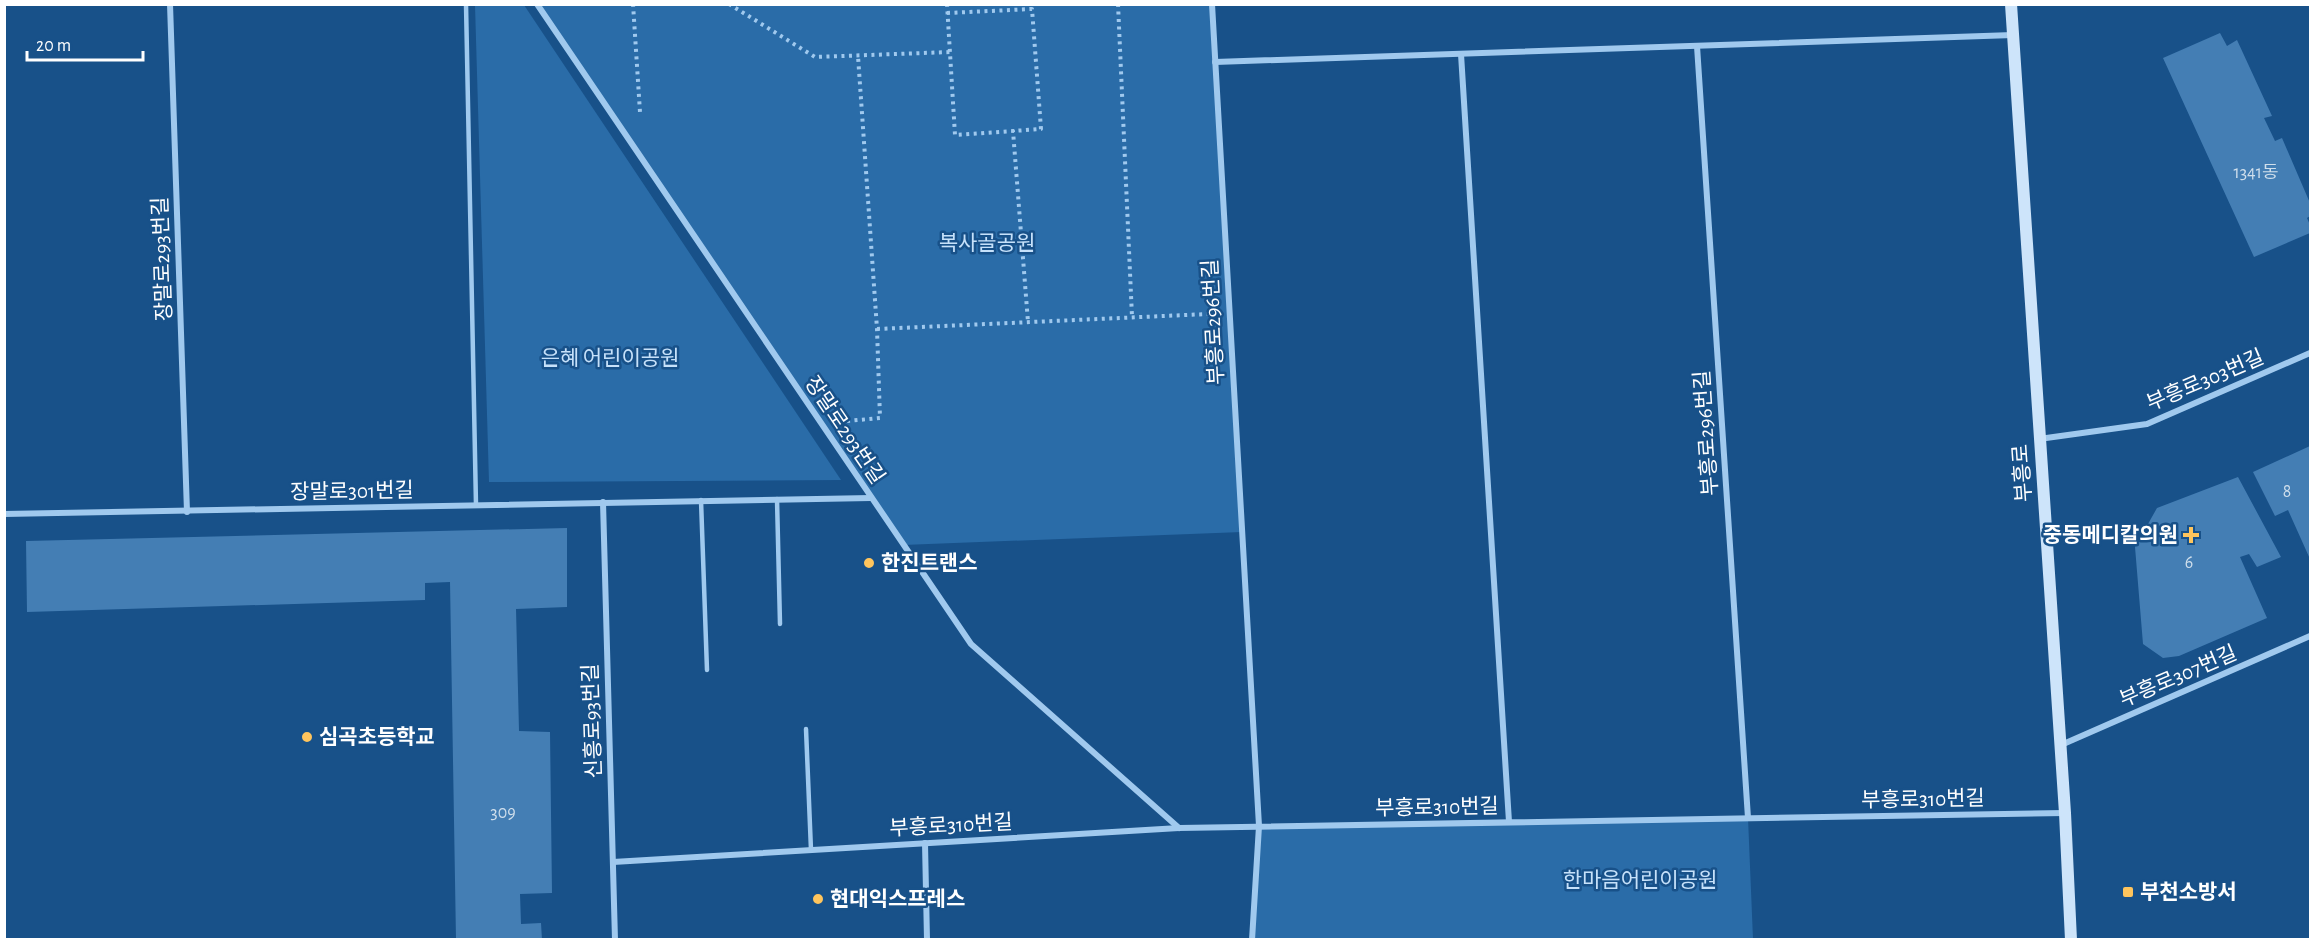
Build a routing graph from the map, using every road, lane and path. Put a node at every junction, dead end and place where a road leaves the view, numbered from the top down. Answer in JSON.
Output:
{"nodes":[{"id":1,"x":170,"y":4,"type":"edge"},
{"id":2,"x":466,"y":4,"type":"edge"},
{"id":3,"x":537,"y":4,"type":"edge"},
{"id":4,"x":633,"y":4,"type":"edge"},
{"id":5,"x":729,"y":4,"type":"edge"},
{"id":6,"x":947,"y":4,"type":"edge"},
{"id":7,"x":1118,"y":4,"type":"edge"},
{"id":8,"x":1212,"y":4,"type":"edge"},
{"id":9,"x":2011,"y":4,"type":"edge"},
{"id":10,"x":947,"y":13,"type":"junction"},
{"id":11,"x":2013,"y":35,"type":"junction"},
{"id":12,"x":1697,"y":46,"type":"junction"},
{"id":13,"x":950,"y":52,"type":"junction"},
{"id":14,"x":1461,"y":54,"type":"junction"},
{"id":15,"x":858,"y":56,"type":"junction"},
{"id":16,"x":1215,"y":62,"type":"junction"},
{"id":17,"x":640,"y":116,"type":"dead end"},
{"id":18,"x":1013,"y":131,"type":"junction"},
{"id":19,"x":1229,"y":313,"type":"junction"},
{"id":20,"x":1132,"y":317,"type":"junction"},
{"id":21,"x":1028,"y":322,"type":"junction"},
{"id":22,"x":877,"y":329,"type":"junction"},
{"id":23,"x":2310,"y":353,"type":"edge"},
{"id":24,"x":821,"y":423,"type":"junction"},
{"id":25,"x":2039,"y":439,"type":"junction"},
{"id":26,"x":871,"y":498,"type":"junction"},
{"id":27,"x":701,"y":500,"type":"junction"},
{"id":28,"x":777,"y":500,"type":"junction"},
{"id":29,"x":603,"y":502,"type":"junction"},
{"id":30,"x":476,"y":505,"type":"junction"},
{"id":31,"x":187,"y":512,"type":"junction"},
{"id":32,"x":4,"y":514,"type":"edge"},
{"id":33,"x":780,"y":624,"type":"dead end"},
{"id":34,"x":2310,"y":636,"type":"edge"},
{"id":35,"x":707,"y":670,"type":"dead end"},
{"id":36,"x":806,"y":729,"type":"dead end"},
{"id":37,"x":2060,"y":745,"type":"junction"},
{"id":38,"x":2065,"y":813,"type":"junction"},
{"id":39,"x":1748,"y":818,"type":"junction"},
{"id":40,"x":1509,"y":822,"type":"junction"},
{"id":41,"x":1259,"y":826,"type":"junction"},
{"id":42,"x":1179,"y":828,"type":"junction"},
{"id":43,"x":925,"y":843,"type":"junction"},
{"id":44,"x":811,"y":850,"type":"junction"},
{"id":45,"x":613,"y":862,"type":"junction"},
{"id":46,"x":615,"y":939,"type":"edge"},
{"id":47,"x":927,"y":939,"type":"edge"},
{"id":48,"x":1252,"y":939,"type":"edge"},
{"id":49,"x":2071,"y":939,"type":"edge"}],
"edges":[{"from":1,"to":31,"type":"street","name":"장말로293번길"},
{"from":2,"to":30,"type":"lane"},
{"from":3,"to":24,"type":"street","name":"장말로293번길"},
{"from":4,"to":17,"type":"path"},
{"from":5,"to":15,"type":"path"},
{"from":6,"to":10,"type":"path"},
{"from":7,"to":20,"type":"path"},
{"from":8,"to":16,"type":"street","name":"부흥로296번길"},
{"from":9,"to":11,"type":"street","name":"부흥로"},
{"from":10,"to":13,"type":"path"},
{"from":10,"to":18,"type":"path"},
{"from":11,"to":12,"type":"street"},
{"from":11,"to":25,"type":"street","name":"부흥로"},
{"from":12,"to":14,"type":"street"},
{"from":12,"to":39,"type":"street","name":"부흥로296번길"},
{"from":13,"to":15,"type":"path"},
{"from":13,"to":18,"type":"path"},
{"from":14,"to":16,"type":"street"},
{"from":14,"to":40,"type":"street"},
{"from":15,"to":22,"type":"path"},
{"from":16,"to":19,"type":"street","name":"부흥로296번길"},
{"from":18,"to":21,"type":"path"},
{"from":19,"to":20,"type":"path"},
{"from":19,"to":41,"type":"street","name":"부흥로296번길"},
{"from":20,"to":21,"type":"path"},
{"from":21,"to":22,"type":"path"},
{"from":22,"to":24,"type":"path"},
{"from":23,"to":25,"type":"street","name":"부흥로303번길"},
{"from":24,"to":26,"type":"street","name":"장말로293번길"},
{"from":25,"to":37,"type":"street","name":"부흥로"},
{"from":26,"to":28,"type":"street","name":"장말로301번길"},
{"from":26,"to":42,"type":"street","name":"장말로293번길"},
{"from":27,"to":28,"type":"street","name":"장말로301번길"},
{"from":27,"to":29,"type":"street","name":"장말로301번길"},
{"from":27,"to":35,"type":"lane"},
{"from":28,"to":33,"type":"lane"},
{"from":29,"to":30,"type":"street","name":"장말로301번길"},
{"from":29,"to":45,"type":"street","name":"신흥로93번길"},
{"from":30,"to":31,"type":"street","name":"장말로301번길"},
{"from":31,"to":32,"type":"street","name":"장말로301번길"},
{"from":34,"to":37,"type":"street","name":"부흥로307번길"},
{"from":36,"to":44,"type":"lane"},
{"from":37,"to":38,"type":"street","name":"부흥로"},
{"from":38,"to":39,"type":"street","name":"부흥로310번길"},
{"from":38,"to":49,"type":"street","name":"부흥로"},
{"from":39,"to":40,"type":"street","name":"부흥로310번길"},
{"from":40,"to":41,"type":"street","name":"부흥로310번길"},
{"from":41,"to":42,"type":"street","name":"부흥로310번길"},
{"from":41,"to":48,"type":"street","name":"부흥로296번길"},
{"from":42,"to":43,"type":"street","name":"부흥로310번길"},
{"from":43,"to":44,"type":"street","name":"부흥로310번길"},
{"from":43,"to":47,"type":"street"},
{"from":44,"to":45,"type":"street","name":"부흥로310번길"},
{"from":45,"to":46,"type":"street","name":"신흥로93번길"}]}
